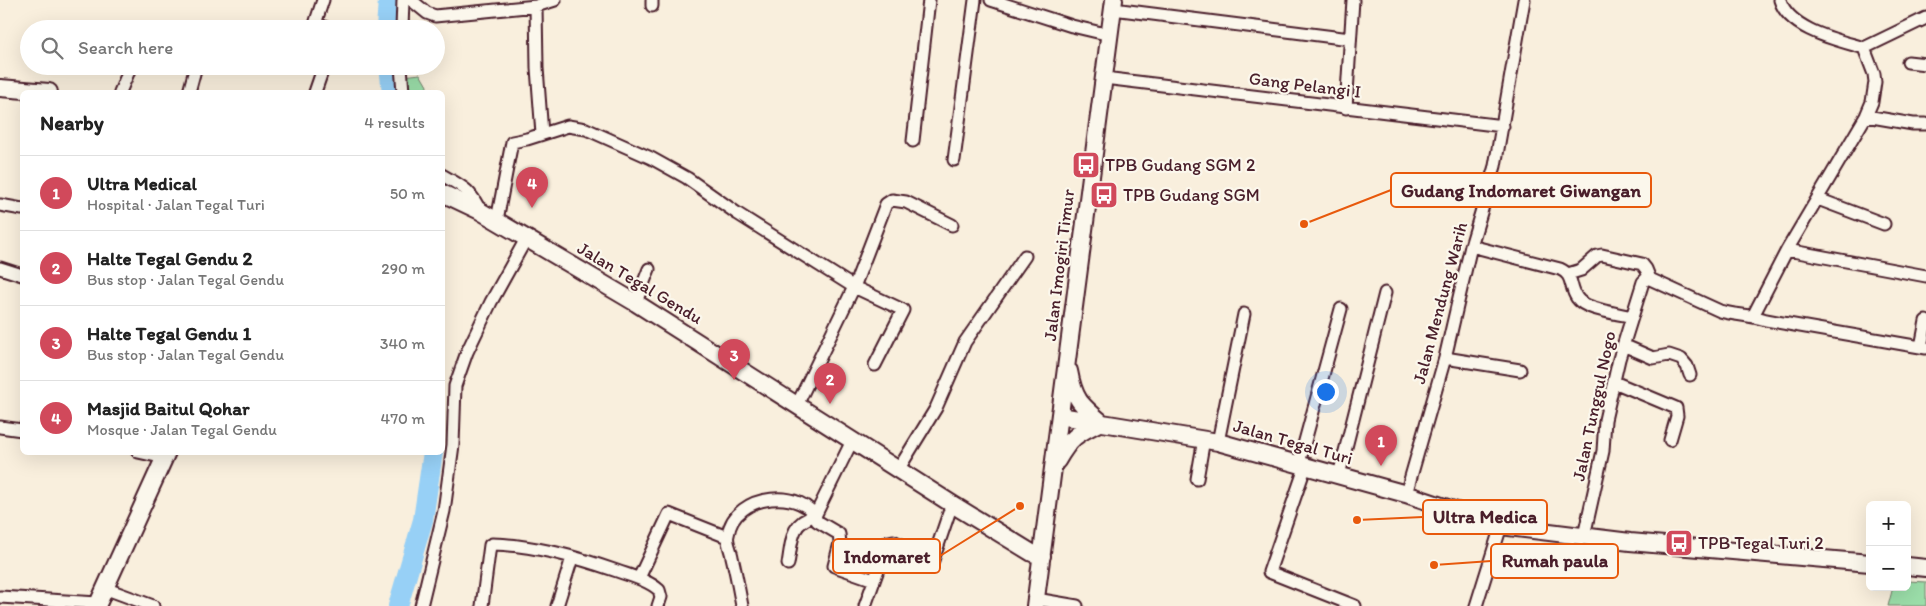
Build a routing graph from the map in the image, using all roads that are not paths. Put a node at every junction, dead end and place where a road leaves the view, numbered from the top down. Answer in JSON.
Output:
{"nodes":[{"id":1,"x":323,"y":0,"type":"edge"},
{"id":2,"x":403,"y":0,"type":"edge"},
{"id":3,"x":411,"y":0,"type":"edge"},
{"id":4,"x":555,"y":0,"type":"edge"},
{"id":5,"x":929,"y":0,"type":"edge"},
{"id":6,"x":975,"y":0,"type":"edge"},
{"id":7,"x":991,"y":0,"type":"edge"},
{"id":8,"x":1353,"y":0,"type":"edge"},
{"id":9,"x":1524,"y":0,"type":"edge"},
{"id":10,"x":1780,"y":0,"type":"edge"},
{"id":11,"x":1114,"y":4,"type":"edge"},
{"id":12,"x":536,"y":6,"type":"junction"},
{"id":13,"x":1926,"y":18,"type":"edge"},
{"id":14,"x":316,"y":20,"type":"edge"},
{"id":15,"x":402,"y":20,"type":"edge"},
{"id":16,"x":1110,"y":35,"type":"junction"},
{"id":17,"x":1350,"y":39,"type":"junction"},
{"id":18,"x":1864,"y":48,"type":"junction"},
{"id":19,"x":1908,"y":62,"type":"dead end"},
{"id":20,"x":1926,"y":64,"type":"edge"},
{"id":21,"x":127,"y":75,"type":"edge"},
{"id":22,"x":194,"y":75,"type":"edge"},
{"id":23,"x":321,"y":75,"type":"edge"},
{"id":24,"x":401,"y":75,"type":"edge"},
{"id":25,"x":1104,"y":78,"type":"junction"},
{"id":26,"x":0,"y":88,"type":"edge"},
{"id":27,"x":24,"y":90,"type":"edge"},
{"id":28,"x":121,"y":90,"type":"edge"},
{"id":29,"x":190,"y":90,"type":"edge"},
{"id":30,"x":316,"y":90,"type":"edge"},
{"id":31,"x":402,"y":90,"type":"edge"},
{"id":32,"x":1346,"y":108,"type":"junction"},
{"id":33,"x":1866,"y":116,"type":"junction"},
{"id":34,"x":1926,"y":124,"type":"edge"},
{"id":35,"x":1503,"y":126,"type":"junction"},
{"id":36,"x":542,"y":134,"type":"junction"},
{"id":37,"x":913,"y":142,"type":"dead end"},
{"id":38,"x":954,"y":160,"type":"dead end"},
{"id":39,"x":445,"y":177,"type":"edge"},
{"id":40,"x":445,"y":194,"type":"edge"},
{"id":41,"x":1818,"y":199,"type":"junction"},
{"id":42,"x":0,"y":205,"type":"edge"},
{"id":43,"x":20,"y":209,"type":"edge"},
{"id":44,"x":480,"y":211,"type":"junction"},
{"id":45,"x":497,"y":220,"type":"junction"},
{"id":46,"x":1884,"y":224,"type":"dead end"},
{"id":47,"x":952,"y":225,"type":"dead end"},
{"id":48,"x":526,"y":239,"type":"junction"},
{"id":49,"x":1471,"y":246,"type":"junction"},
{"id":50,"x":1787,"y":250,"type":"junction"},
{"id":51,"x":1025,"y":256,"type":"dead end"},
{"id":52,"x":0,"y":268,"type":"edge"},
{"id":53,"x":650,"y":269,"type":"dead end"},
{"id":54,"x":20,"y":274,"type":"edge"},
{"id":55,"x":1568,"y":274,"type":"junction"},
{"id":56,"x":1926,"y":276,"type":"edge"},
{"id":57,"x":1650,"y":279,"type":"junction"},
{"id":58,"x":854,"y":288,"type":"junction"},
{"id":59,"x":1384,"y":293,"type":"dead end"},
{"id":60,"x":636,"y":302,"type":"junction"},
{"id":61,"x":1341,"y":309,"type":"dead end"},
{"id":62,"x":1244,"y":314,"type":"dead end"},
{"id":63,"x":1753,"y":316,"type":"junction"},
{"id":64,"x":1632,"y":317,"type":"junction"},
{"id":65,"x":1926,"y":321,"type":"edge"},
{"id":66,"x":1623,"y":345,"type":"junction"},
{"id":67,"x":1924,"y":347,"type":"edge"},
{"id":68,"x":1445,"y":358,"type":"junction"},
{"id":69,"x":1067,"y":362,"type":"junction"},
{"id":70,"x":875,"y":365,"type":"dead end"},
{"id":71,"x":1520,"y":370,"type":"dead end"},
{"id":72,"x":1690,"y":375,"type":"dead end"},
{"id":73,"x":1614,"y":382,"type":"junction"},
{"id":74,"x":796,"y":405,"type":"junction"},
{"id":75,"x":1060,"y":416,"type":"junction"},
{"id":76,"x":1101,"y":422,"type":"junction"},
{"id":77,"x":0,"y":427,"type":"edge"},
{"id":78,"x":20,"y":430,"type":"edge"},
{"id":79,"x":1211,"y":440,"type":"junction"},
{"id":80,"x":1670,"y":440,"type":"dead end"},
{"id":81,"x":852,"y":441,"type":"junction"},
{"id":82,"x":166,"y":455,"type":"edge"},
{"id":83,"x":1302,"y":464,"type":"junction"},
{"id":84,"x":1053,"y":469,"type":"junction"},
{"id":85,"x":898,"y":470,"type":"junction"},
{"id":86,"x":1339,"y":475,"type":"junction"},
{"id":87,"x":1197,"y":479,"type":"dead end"},
{"id":88,"x":1406,"y":494,"type":"junction"},
{"id":89,"x":952,"y":504,"type":"junction"},
{"id":90,"x":815,"y":516,"type":"junction"},
{"id":91,"x":1502,"y":526,"type":"junction"},
{"id":92,"x":1584,"y":536,"type":"junction"},
{"id":93,"x":727,"y":537,"type":"junction"},
{"id":94,"x":1042,"y":556,"type":"junction"},
{"id":95,"x":572,"y":558,"type":"junction"},
{"id":96,"x":1866,"y":563,"type":"edge"},
{"id":97,"x":788,"y":564,"type":"dead end"},
{"id":98,"x":1911,"y":566,"type":"edge"},
{"id":99,"x":1926,"y":568,"type":"edge"},
{"id":100,"x":639,"y":578,"type":"junction"},
{"id":101,"x":874,"y":580,"type":"junction"},
{"id":102,"x":0,"y":597,"type":"edge"},
{"id":103,"x":99,"y":599,"type":"edge"},
{"id":104,"x":1035,"y":602,"type":"edge"},
{"id":105,"x":153,"y":606,"type":"edge"},
{"id":106,"x":421,"y":606,"type":"edge"},
{"id":107,"x":482,"y":606,"type":"edge"},
{"id":108,"x":557,"y":606,"type":"edge"},
{"id":109,"x":658,"y":606,"type":"edge"},
{"id":110,"x":742,"y":606,"type":"edge"},
{"id":111,"x":865,"y":606,"type":"edge"},
{"id":112,"x":1078,"y":606,"type":"edge"},
{"id":113,"x":1355,"y":606,"type":"edge"},
{"id":114,"x":1476,"y":606,"type":"edge"}],
"edges":[{"from":1,"to":14,"type":"street"},
{"from":2,"to":15,"type":"street"},
{"from":3,"to":12,"type":"street"},
{"from":4,"to":12,"type":"street"},
{"from":5,"to":37,"type":"street"},
{"from":6,"to":38,"type":"street"},
{"from":7,"to":16,"type":"street"},
{"from":8,"to":17,"type":"street"},
{"from":9,"to":35,"type":"street","name":"Jalan Mendung Warih"},
{"from":10,"to":18,"type":"street"},
{"from":11,"to":16,"type":"main road","name":"Jalan Imogiri Timur"},
{"from":11,"to":17,"type":"street"},
{"from":12,"to":36,"type":"street"},
{"from":13,"to":18,"type":"street"},
{"from":16,"to":25,"type":"main road","name":"Jalan Imogiri Timur"},
{"from":17,"to":32,"type":"street"},
{"from":18,"to":33,"type":"street"},
{"from":19,"to":20,"type":"street"},
{"from":21,"to":28,"type":"street"},
{"from":22,"to":29,"type":"street"},
{"from":23,"to":30,"type":"street"},
{"from":24,"to":31,"type":"street"},
{"from":25,"to":32,"type":"street","name":"Gang Pelangi I"},
{"from":25,"to":69,"type":"main road","name":"Jalan Imogiri Timur"},
{"from":26,"to":27,"type":"main road"},
{"from":32,"to":35,"type":"street","name":"Gang Pelangi I"},
{"from":33,"to":34,"type":"street"},
{"from":33,"to":41,"type":"street"},
{"from":35,"to":49,"type":"street","name":"Jalan Mendung Warih"},
{"from":36,"to":45,"type":"street"},
{"from":36,"to":58,"type":"street"},
{"from":39,"to":44,"type":"street"},
{"from":40,"to":44,"type":"main road","name":"Jalan Tegal Gendu"},
{"from":41,"to":46,"type":"street"},
{"from":41,"to":50,"type":"street"},
{"from":42,"to":43,"type":"street"},
{"from":44,"to":45,"type":"main road","name":"Jalan Tegal Gendu"},
{"from":45,"to":48,"type":"main road","name":"Jalan Tegal Gendu"},
{"from":47,"to":58,"type":"street"},
{"from":48,"to":60,"type":"main road","name":"Jalan Tegal Gendu"},
{"from":48,"to":106,"type":"street"},
{"from":49,"to":55,"type":"street"},
{"from":49,"to":68,"type":"street","name":"Jalan Mendung Warih"},
{"from":50,"to":56,"type":"street"},
{"from":50,"to":63,"type":"street"},
{"from":51,"to":85,"type":"street"},
{"from":52,"to":54,"type":"street"},
{"from":53,"to":60,"type":"street"},
{"from":55,"to":57,"type":"street"},
{"from":55,"to":64,"type":"street"},
{"from":57,"to":63,"type":"street"},
{"from":57,"to":64,"type":"street","name":"Jalan Tunggul Nogo"},
{"from":58,"to":70,"type":"street"},
{"from":58,"to":74,"type":"street"},
{"from":59,"to":86,"type":"street"},
{"from":60,"to":74,"type":"main road","name":"Jalan Tegal Gendu"},
{"from":61,"to":83,"type":"street"},
{"from":62,"to":79,"type":"street"},
{"from":63,"to":67,"type":"street"},
{"from":64,"to":66,"type":"street","name":"Jalan Tunggul Nogo"},
{"from":65,"to":67,"type":"street"},
{"from":66,"to":72,"type":"street"},
{"from":66,"to":73,"type":"street","name":"Jalan Tunggul Nogo"},
{"from":68,"to":71,"type":"street"},
{"from":68,"to":88,"type":"street","name":"Jalan Mendung Warih"},
{"from":69,"to":75,"type":"main road","name":"Jalan Imogiri Timur"},
{"from":69,"to":76,"type":"main road"},
{"from":73,"to":80,"type":"street"},
{"from":73,"to":92,"type":"street","name":"Jalan Tunggul Nogo"},
{"from":74,"to":81,"type":"main road","name":"Jalan Tegal Gendu"},
{"from":75,"to":76,"type":"main road","name":"Jalan Tegal Turi"},
{"from":75,"to":84,"type":"main road","name":"Jalan Imogiri Timur"},
{"from":76,"to":79,"type":"main road","name":"Jalan Tegal Turi"},
{"from":76,"to":84,"type":"main road"},
{"from":77,"to":78,"type":"street"},
{"from":79,"to":83,"type":"main road","name":"Jalan Tegal Turi"},
{"from":79,"to":87,"type":"street"},
{"from":81,"to":85,"type":"main road","name":"Jalan Tegal Gendu"},
{"from":81,"to":90,"type":"street"},
{"from":82,"to":103,"type":"main road"},
{"from":83,"to":86,"type":"main road","name":"Jalan Tegal Turi"},
{"from":83,"to":113,"type":"street"},
{"from":84,"to":94,"type":"main road","name":"Jalan Imogiri Timur"},
{"from":85,"to":89,"type":"main road","name":"Jalan Tegal Gendu"},
{"from":86,"to":88,"type":"main road","name":"Jalan Tegal Turi"},
{"from":88,"to":91,"type":"main road","name":"Jalan Tegal Turi"},
{"from":89,"to":94,"type":"main road","name":"Jalan Tegal Gendu"},
{"from":89,"to":101,"type":"street"},
{"from":90,"to":93,"type":"street"},
{"from":90,"to":97,"type":"street"},
{"from":90,"to":101,"type":"street"},
{"from":91,"to":92,"type":"main road","name":"Jalan Tegal Turi"},
{"from":91,"to":114,"type":"street"},
{"from":92,"to":96,"type":"main road","name":"Jalan Tegal Turi"},
{"from":93,"to":100,"type":"street"},
{"from":93,"to":110,"type":"street"},
{"from":94,"to":104,"type":"main road","name":"Jalan Imogiri Timur"},
{"from":95,"to":100,"type":"street"},
{"from":95,"to":107,"type":"street"},
{"from":95,"to":108,"type":"street"},
{"from":98,"to":99,"type":"main road"},
{"from":100,"to":109,"type":"street"},
{"from":101,"to":111,"type":"street"},
{"from":102,"to":103,"type":"street"},
{"from":103,"to":105,"type":"street"},
{"from":104,"to":112,"type":"street"}]}
